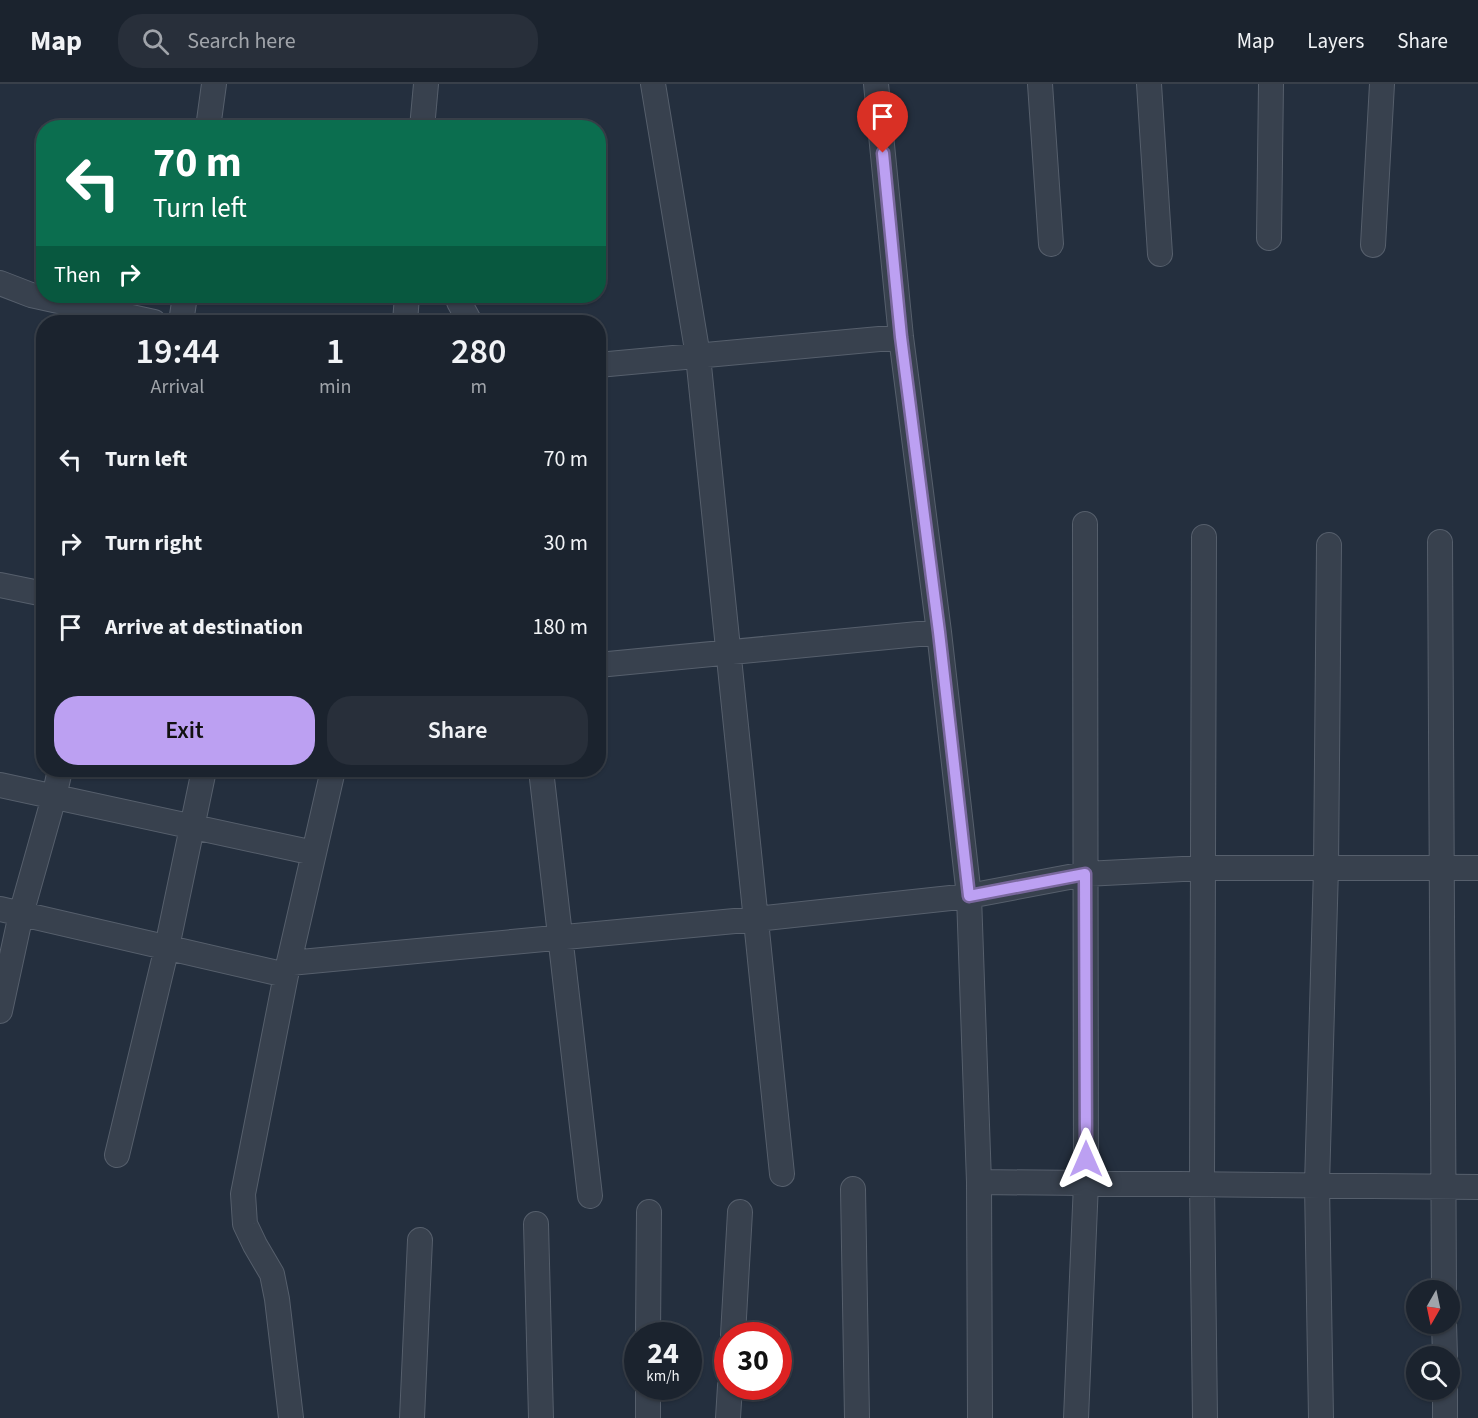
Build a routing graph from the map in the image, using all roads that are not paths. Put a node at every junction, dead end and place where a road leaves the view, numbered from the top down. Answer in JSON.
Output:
{"nodes":[{"id":1,"x":214,"y":84,"type":"edge"},
{"id":2,"x":426,"y":84,"type":"edge"},
{"id":3,"x":653,"y":84,"type":"edge"},
{"id":4,"x":876,"y":84,"type":"edge"},
{"id":5,"x":1040,"y":84,"type":"edge"},
{"id":6,"x":1149,"y":84,"type":"edge"},
{"id":7,"x":1271,"y":84,"type":"edge"},
{"id":8,"x":1382,"y":84,"type":"edge"},
{"id":9,"x":209,"y":120,"type":"edge"},
{"id":10,"x":423,"y":120,"type":"edge"},
{"id":11,"x":1269,"y":238,"type":"dead end"},
{"id":12,"x":1051,"y":244,"type":"dead end"},
{"id":13,"x":1373,"y":244,"type":"dead end"},
{"id":14,"x":1160,"y":254,"type":"dead end"},
{"id":15,"x":0,"y":283,"type":"edge"},
{"id":16,"x":36,"y":296,"type":"edge"},
{"id":17,"x":67,"y":303,"type":"edge"},
{"id":18,"x":122,"y":315,"type":"edge"},
{"id":19,"x":901,"y":337,"type":"junction"},
{"id":20,"x":698,"y":356,"type":"junction"},
{"id":21,"x":606,"y":364,"type":"edge"},
{"id":22,"x":1086,"y":524,"type":"dead end"},
{"id":23,"x":1204,"y":537,"type":"dead end"},
{"id":24,"x":1440,"y":542,"type":"dead end"},
{"id":25,"x":1329,"y":545,"type":"dead end"},
{"id":26,"x":0,"y":585,"type":"edge"},
{"id":27,"x":36,"y":592,"type":"edge"},
{"id":28,"x":939,"y":632,"type":"junction"},
{"id":29,"x":728,"y":653,"type":"junction"},
{"id":30,"x":606,"y":664,"type":"edge"},
{"id":31,"x":58,"y":777,"type":"edge"},
{"id":32,"x":203,"y":777,"type":"edge"},
{"id":33,"x":331,"y":777,"type":"edge"},
{"id":34,"x":542,"y":777,"type":"edge"},
{"id":35,"x":0,"y":785,"type":"edge"},
{"id":36,"x":54,"y":797,"type":"junction"},
{"id":37,"x":192,"y":827,"type":"junction"},
{"id":38,"x":314,"y":853,"type":"junction"},
{"id":39,"x":1442,"y":867,"type":"junction"},
{"id":40,"x":1202,"y":868,"type":"junction"},
{"id":41,"x":1326,"y":868,"type":"junction"},
{"id":42,"x":1478,"y":868,"type":"edge"},
{"id":43,"x":1085,"y":874,"type":"junction"},
{"id":44,"x":969,"y":896,"type":"junction"},
{"id":45,"x":11,"y":911,"type":"edge"},
{"id":46,"x":756,"y":919,"type":"junction"},
{"id":47,"x":560,"y":936,"type":"junction"},
{"id":48,"x":166,"y":947,"type":"junction"},
{"id":49,"x":288,"y":969,"type":"junction"},
{"id":50,"x":0,"y":1011,"type":"edge"},
{"id":51,"x":117,"y":1155,"type":"dead end"},
{"id":52,"x":782,"y":1174,"type":"dead end"},
{"id":53,"x":979,"y":1182,"type":"junction"},
{"id":54,"x":1086,"y":1183,"type":"junction"},
{"id":55,"x":1202,"y":1184,"type":"junction"},
{"id":56,"x":1317,"y":1185,"type":"junction"},
{"id":57,"x":1442,"y":1186,"type":"junction"},
{"id":58,"x":1478,"y":1187,"type":"edge"},
{"id":59,"x":854,"y":1189,"type":"dead end"},
{"id":60,"x":590,"y":1196,"type":"dead end"},
{"id":61,"x":649,"y":1212,"type":"dead end"},
{"id":62,"x":740,"y":1212,"type":"dead end"},
{"id":63,"x":536,"y":1224,"type":"dead end"},
{"id":64,"x":420,"y":1240,"type":"dead end"},
{"id":65,"x":1444,"y":1280,"type":"edge"},
{"id":66,"x":648,"y":1322,"type":"edge"},
{"id":67,"x":734,"y":1322,"type":"edge"},
{"id":68,"x":648,"y":1400,"type":"edge"},
{"id":69,"x":729,"y":1400,"type":"edge"},
{"id":70,"x":1445,"y":1400,"type":"edge"},
{"id":71,"x":291,"y":1418,"type":"edge"},
{"id":72,"x":412,"y":1418,"type":"edge"},
{"id":73,"x":541,"y":1418,"type":"edge"},
{"id":74,"x":648,"y":1418,"type":"edge"},
{"id":75,"x":728,"y":1418,"type":"edge"},
{"id":76,"x":857,"y":1418,"type":"edge"},
{"id":77,"x":980,"y":1418,"type":"edge"},
{"id":78,"x":1076,"y":1418,"type":"edge"},
{"id":79,"x":1205,"y":1418,"type":"edge"},
{"id":80,"x":1321,"y":1418,"type":"edge"},
{"id":81,"x":1446,"y":1418,"type":"edge"}],
"edges":[{"from":1,"to":9,"type":"street"},
{"from":2,"to":10,"type":"street"},
{"from":3,"to":20,"type":"street"},
{"from":4,"to":19,"type":"street"},
{"from":5,"to":12,"type":"street"},
{"from":6,"to":14,"type":"street"},
{"from":7,"to":11,"type":"street"},
{"from":8,"to":13,"type":"street"},
{"from":15,"to":16,"type":"street"},
{"from":17,"to":18,"type":"street"},
{"from":19,"to":20,"type":"street"},
{"from":19,"to":28,"type":"street"},
{"from":20,"to":21,"type":"street"},
{"from":20,"to":29,"type":"street"},
{"from":22,"to":43,"type":"street"},
{"from":23,"to":40,"type":"street"},
{"from":24,"to":39,"type":"street"},
{"from":25,"to":41,"type":"street"},
{"from":26,"to":27,"type":"street"},
{"from":28,"to":29,"type":"street"},
{"from":28,"to":44,"type":"street"},
{"from":29,"to":30,"type":"street"},
{"from":29,"to":46,"type":"street"},
{"from":31,"to":36,"type":"street"},
{"from":32,"to":37,"type":"street"},
{"from":33,"to":38,"type":"street"},
{"from":34,"to":47,"type":"street"},
{"from":35,"to":36,"type":"street"},
{"from":36,"to":37,"type":"street"},
{"from":36,"to":45,"type":"street"},
{"from":37,"to":38,"type":"street"},
{"from":37,"to":48,"type":"street"},
{"from":38,"to":49,"type":"street"},
{"from":39,"to":41,"type":"street"},
{"from":39,"to":42,"type":"street"},
{"from":39,"to":57,"type":"street"},
{"from":40,"to":41,"type":"street"},
{"from":40,"to":43,"type":"street"},
{"from":40,"to":55,"type":"street"},
{"from":41,"to":56,"type":"street"},
{"from":43,"to":44,"type":"street"},
{"from":43,"to":54,"type":"street"},
{"from":44,"to":46,"type":"street"},
{"from":44,"to":53,"type":"street"},
{"from":45,"to":48,"type":"street"},
{"from":45,"to":50,"type":"street"},
{"from":46,"to":47,"type":"street"},
{"from":46,"to":52,"type":"street"},
{"from":47,"to":49,"type":"street"},
{"from":47,"to":60,"type":"street"},
{"from":48,"to":49,"type":"street"},
{"from":48,"to":51,"type":"street"},
{"from":49,"to":71,"type":"street"},
{"from":53,"to":54,"type":"street"},
{"from":53,"to":77,"type":"street"},
{"from":54,"to":55,"type":"street"},
{"from":54,"to":78,"type":"street"},
{"from":55,"to":56,"type":"street"},
{"from":55,"to":79,"type":"street"},
{"from":56,"to":57,"type":"street"},
{"from":56,"to":80,"type":"street"},
{"from":57,"to":58,"type":"street"},
{"from":57,"to":65,"type":"street"},
{"from":59,"to":76,"type":"street"},
{"from":61,"to":66,"type":"street"},
{"from":62,"to":67,"type":"street"},
{"from":63,"to":73,"type":"street"},
{"from":64,"to":72,"type":"street"},
{"from":68,"to":74,"type":"street"},
{"from":69,"to":75,"type":"street"},
{"from":70,"to":81,"type":"street"}]}
